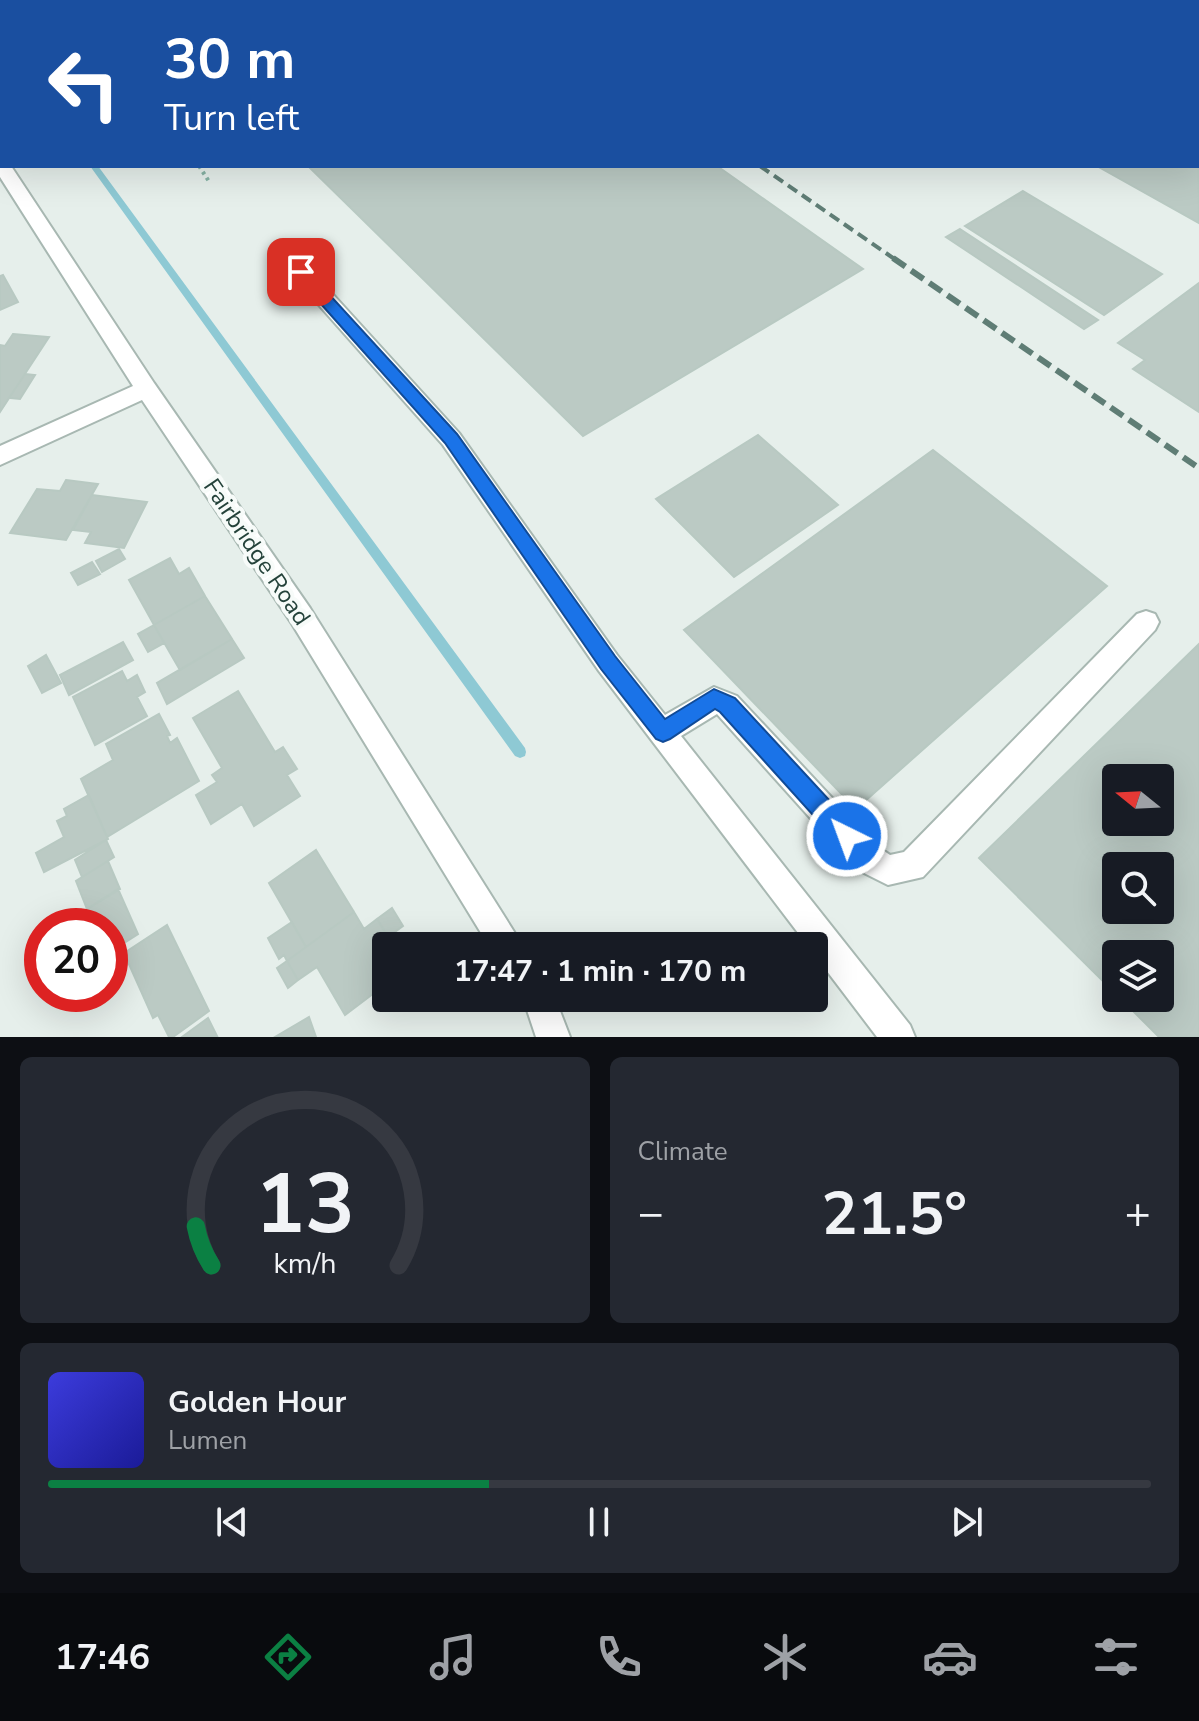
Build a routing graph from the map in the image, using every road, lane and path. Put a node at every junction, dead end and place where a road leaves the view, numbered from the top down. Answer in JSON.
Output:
{"nodes":[{"id":1,"x":3,"y":168,"type":"edge"},
{"id":2,"x":200,"y":168,"type":"edge"},
{"id":3,"x":210,"y":183,"type":"dead end"},
{"id":4,"x":301,"y":272,"type":"dead end"},
{"id":5,"x":146,"y":389,"type":"junction"},
{"id":6,"x":0,"y":456,"type":"edge"},
{"id":7,"x":1146,"y":622,"type":"dead end"},
{"id":8,"x":663,"y":732,"type":"junction"},
{"id":9,"x":498,"y":932,"type":"edge"},
{"id":10,"x":544,"y":1012,"type":"edge"},
{"id":11,"x":553,"y":1037,"type":"edge"},
{"id":12,"x":898,"y":1037,"type":"edge"}],
"edges":[{"from":1,"to":5,"type":"street","name":"Fairbridge Road"},
{"from":2,"to":3,"type":"path"},
{"from":4,"to":8,"type":"street"},
{"from":5,"to":6,"type":"street"},
{"from":5,"to":9,"type":"street","name":"Fairbridge Road"},
{"from":7,"to":8,"type":"street"},
{"from":8,"to":12,"type":"street"},
{"from":10,"to":11,"type":"street"}]}
